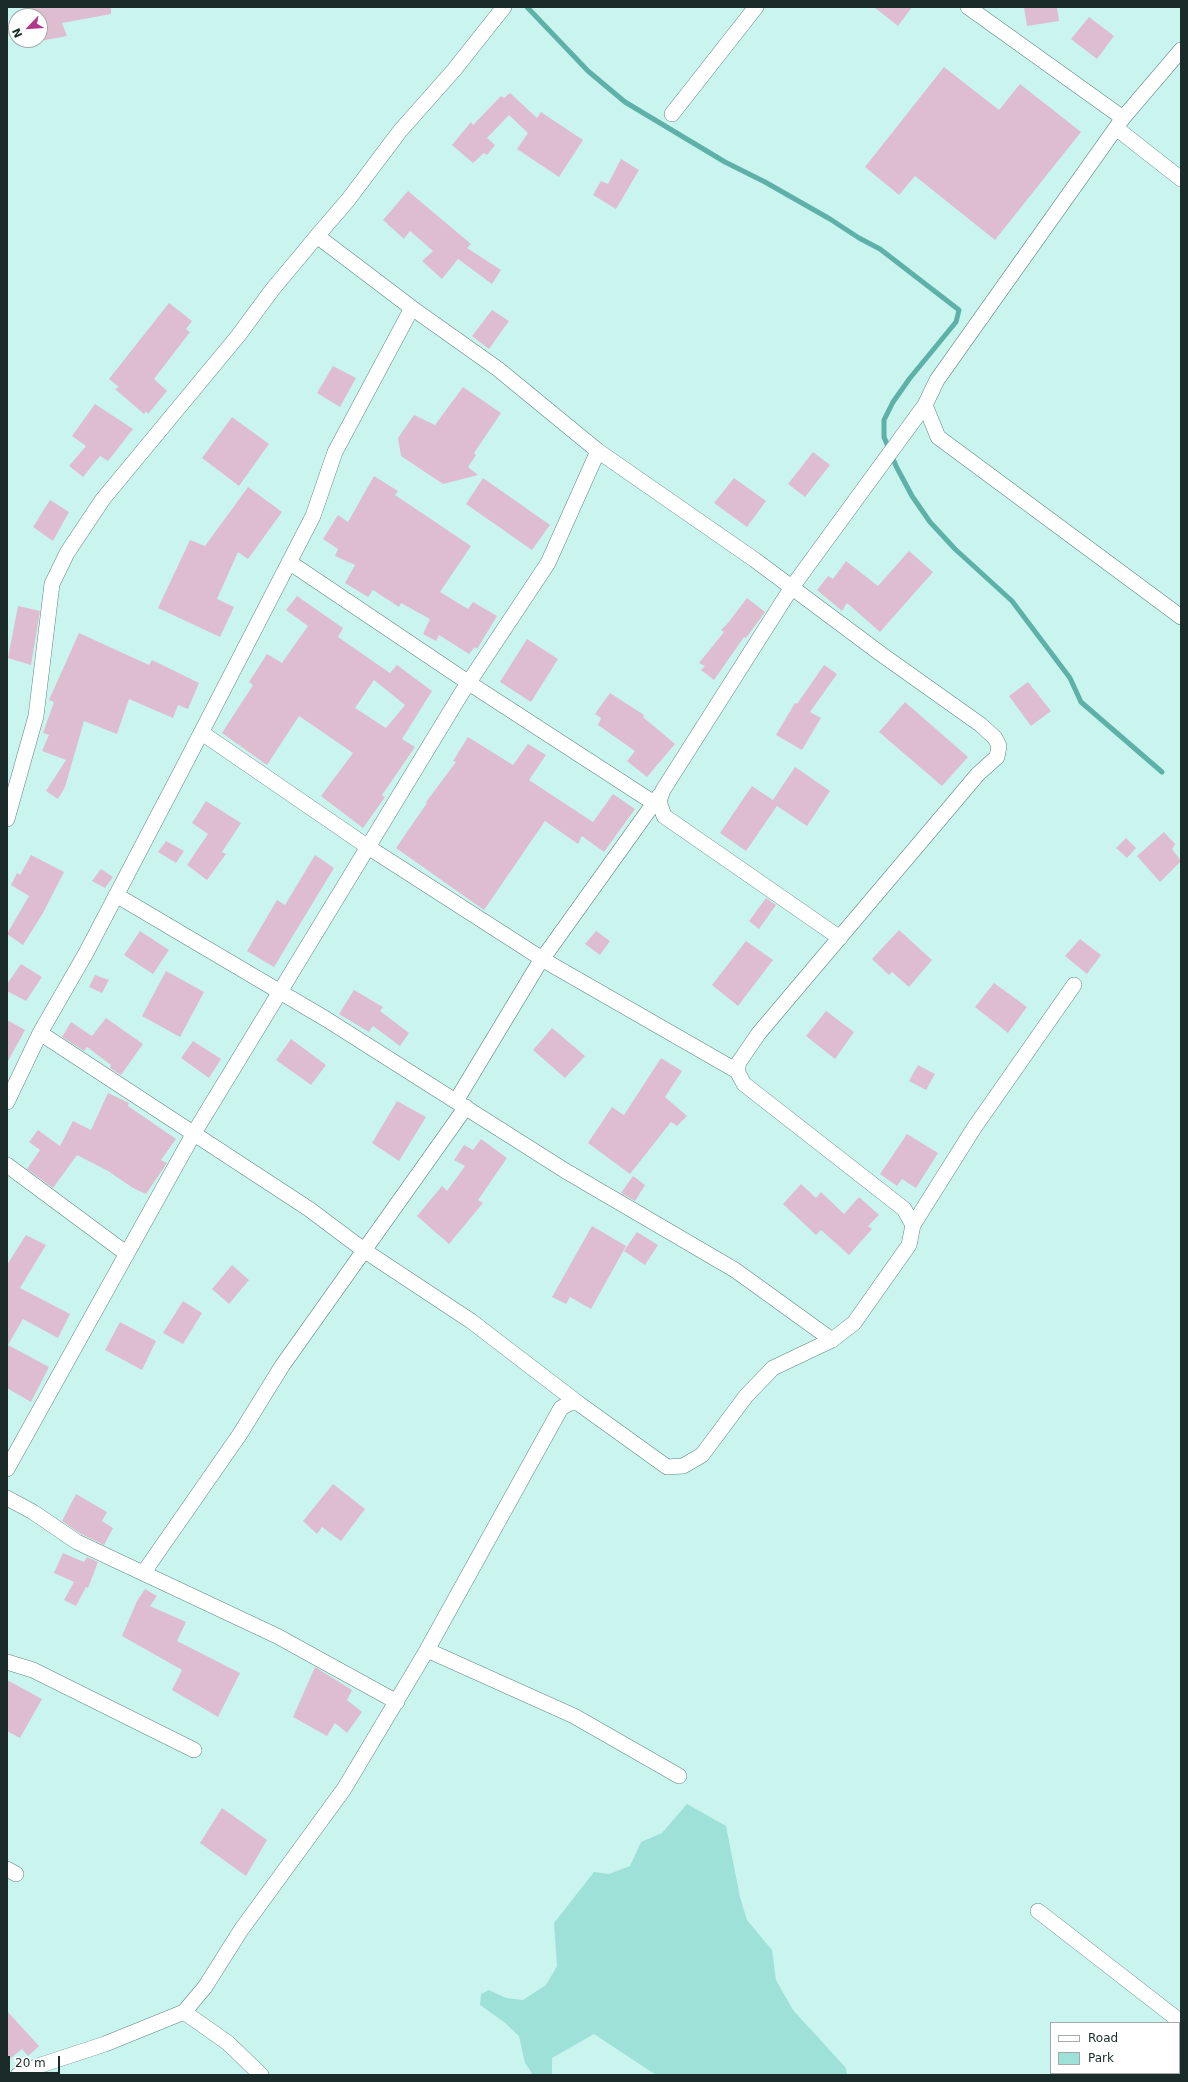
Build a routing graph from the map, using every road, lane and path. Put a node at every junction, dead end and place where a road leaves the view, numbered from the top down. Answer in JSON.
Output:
{"nodes":[{"id":1,"x":504,"y":7,"type":"edge"},
{"id":2,"x":756,"y":7,"type":"edge"},
{"id":3,"x":968,"y":7,"type":"edge"},
{"id":4,"x":1181,"y":50,"type":"edge"},
{"id":5,"x":672,"y":114,"type":"dead end"},
{"id":6,"x":1120,"y":123,"type":"junction"},
{"id":7,"x":1181,"y":179,"type":"edge"},
{"id":8,"x":317,"y":236,"type":"junction"},
{"id":9,"x":412,"y":308,"type":"junction"},
{"id":10,"x":925,"y":406,"type":"junction"},
{"id":11,"x":598,"y":451,"type":"junction"},
{"id":12,"x":289,"y":562,"type":"junction"},
{"id":13,"x":792,"y":587,"type":"junction"},
{"id":14,"x":1181,"y":617,"type":"edge"},
{"id":15,"x":469,"y":684,"type":"junction"},
{"id":16,"x":202,"y":733,"type":"junction"},
{"id":17,"x":663,"y":790,"type":"junction"},
{"id":18,"x":654,"y":803,"type":"junction"},
{"id":19,"x":7,"y":819,"type":"edge"},
{"id":20,"x":368,"y":847,"type":"junction"},
{"id":21,"x":116,"y":895,"type":"junction"},
{"id":22,"x":840,"y":938,"type":"junction"},
{"id":23,"x":542,"y":959,"type":"junction"},
{"id":24,"x":1074,"y":985,"type":"dead end"},
{"id":25,"x":280,"y":992,"type":"junction"},
{"id":26,"x":40,"y":1033,"type":"junction"},
{"id":27,"x":738,"y":1071,"type":"junction"},
{"id":28,"x":7,"y":1102,"type":"edge"},
{"id":29,"x":461,"y":1104,"type":"junction"},
{"id":30,"x":194,"y":1133,"type":"junction"},
{"id":31,"x":7,"y":1165,"type":"edge"},
{"id":32,"x":913,"y":1225,"type":"junction"},
{"id":33,"x":365,"y":1252,"type":"junction"},
{"id":34,"x":127,"y":1254,"type":"junction"},
{"id":35,"x":832,"y":1340,"type":"junction"},
{"id":36,"x":578,"y":1403,"type":"junction"},
{"id":37,"x":7,"y":1469,"type":"edge"},
{"id":38,"x":7,"y":1498,"type":"edge"},
{"id":39,"x":144,"y":1572,"type":"junction"},
{"id":40,"x":428,"y":1650,"type":"junction"},
{"id":41,"x":7,"y":1662,"type":"edge"},
{"id":42,"x":397,"y":1702,"type":"junction"},
{"id":43,"x":194,"y":1750,"type":"dead end"},
{"id":44,"x":679,"y":1776,"type":"dead end"},
{"id":45,"x":1038,"y":1911,"type":"dead end"},
{"id":46,"x":184,"y":2012,"type":"junction"},
{"id":47,"x":1181,"y":2022,"type":"edge"},
{"id":48,"x":18,"y":2075,"type":"edge"},
{"id":49,"x":261,"y":2075,"type":"edge"}],
"edges":[{"from":1,"to":8,"type":"street"},
{"from":2,"to":5,"type":"street"},
{"from":3,"to":6,"type":"street"},
{"from":4,"to":6,"type":"street"},
{"from":6,"to":7,"type":"street"},
{"from":6,"to":10,"type":"street"},
{"from":8,"to":9,"type":"street"},
{"from":8,"to":19,"type":"street"},
{"from":9,"to":11,"type":"street"},
{"from":9,"to":12,"type":"street"},
{"from":10,"to":13,"type":"street"},
{"from":10,"to":14,"type":"street"},
{"from":11,"to":13,"type":"street"},
{"from":11,"to":15,"type":"street"},
{"from":12,"to":15,"type":"street"},
{"from":12,"to":16,"type":"street"},
{"from":13,"to":17,"type":"street"},
{"from":13,"to":22,"type":"street"},
{"from":15,"to":18,"type":"street"},
{"from":15,"to":20,"type":"street"},
{"from":16,"to":20,"type":"street"},
{"from":16,"to":21,"type":"street"},
{"from":17,"to":18,"type":"street"},
{"from":17,"to":22,"type":"street"},
{"from":18,"to":23,"type":"street"},
{"from":20,"to":23,"type":"street"},
{"from":20,"to":25,"type":"street"},
{"from":21,"to":25,"type":"street"},
{"from":21,"to":26,"type":"street"},
{"from":22,"to":27,"type":"street"},
{"from":23,"to":27,"type":"street"},
{"from":23,"to":29,"type":"street"},
{"from":24,"to":32,"type":"street"},
{"from":25,"to":29,"type":"street"},
{"from":25,"to":30,"type":"street"},
{"from":26,"to":28,"type":"street"},
{"from":26,"to":30,"type":"street"},
{"from":27,"to":32,"type":"street"},
{"from":29,"to":33,"type":"street"},
{"from":29,"to":35,"type":"street"},
{"from":30,"to":33,"type":"street"},
{"from":30,"to":34,"type":"street"},
{"from":31,"to":34,"type":"street"},
{"from":32,"to":35,"type":"street"},
{"from":33,"to":36,"type":"street"},
{"from":33,"to":39,"type":"street"},
{"from":34,"to":37,"type":"street"},
{"from":35,"to":36,"type":"street"},
{"from":36,"to":40,"type":"street"},
{"from":38,"to":39,"type":"street"},
{"from":39,"to":42,"type":"street"},
{"from":40,"to":42,"type":"street"},
{"from":40,"to":44,"type":"street"},
{"from":41,"to":43,"type":"street"},
{"from":42,"to":46,"type":"street"},
{"from":45,"to":47,"type":"street"},
{"from":46,"to":48,"type":"street"},
{"from":46,"to":49,"type":"street"}]}
